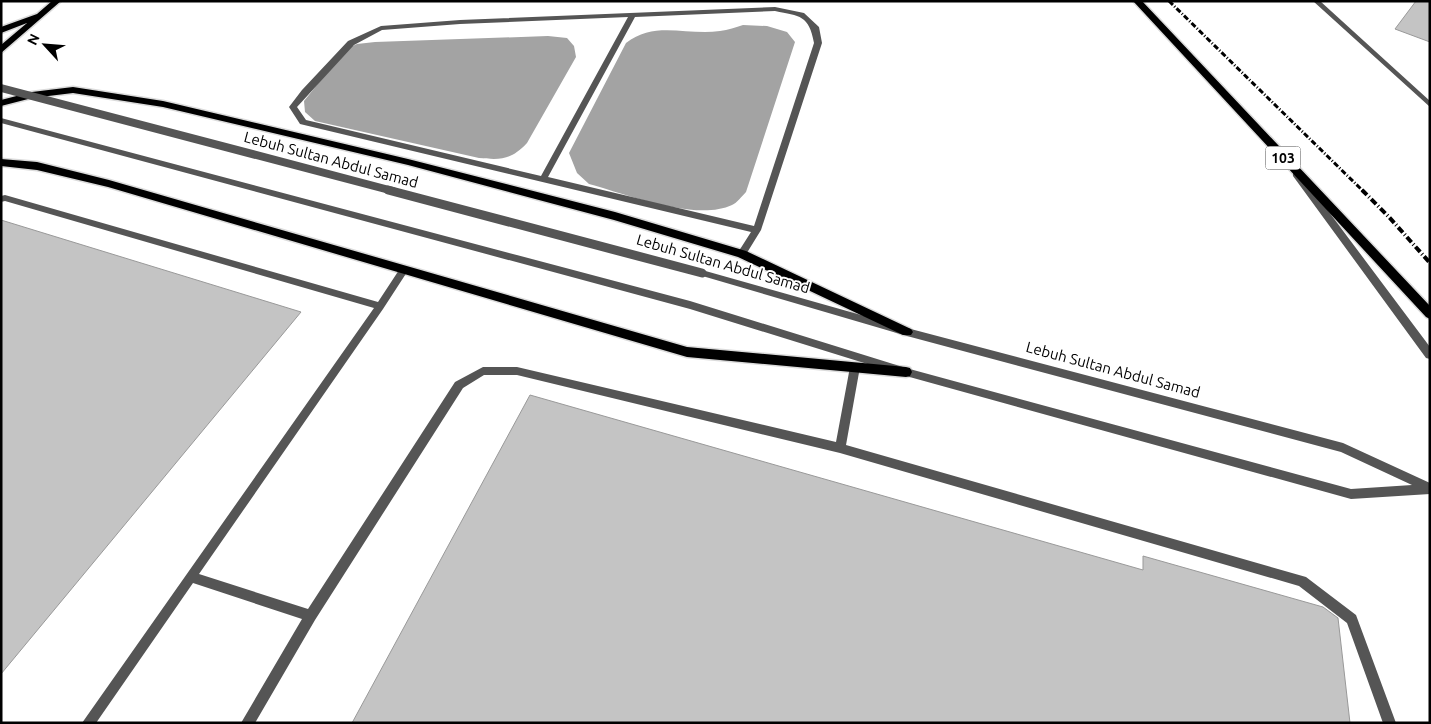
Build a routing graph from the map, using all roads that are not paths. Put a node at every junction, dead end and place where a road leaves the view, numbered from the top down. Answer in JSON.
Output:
{"nodes":[{"id":1,"x":57,"y":1,"type":"edge"},
{"id":2,"x":1137,"y":1,"type":"edge"},
{"id":3,"x":1316,"y":1,"type":"edge"},
{"id":4,"x":46,"y":12,"type":"junction"},
{"id":5,"x":632,"y":16,"type":"junction"},
{"id":6,"x":1,"y":30,"type":"edge"},
{"id":7,"x":1,"y":50,"type":"edge"},
{"id":8,"x":1,"y":88,"type":"edge"},
{"id":9,"x":1,"y":103,"type":"edge"},
{"id":10,"x":1430,"y":105,"type":"edge"},
{"id":11,"x":1,"y":120,"type":"edge"},
{"id":12,"x":1,"y":162,"type":"edge"},
{"id":13,"x":1289,"y":166,"type":"junction"},
{"id":14,"x":544,"y":178,"type":"junction"},
{"id":15,"x":1,"y":200,"type":"edge"},
{"id":16,"x":756,"y":230,"type":"junction"},
{"id":17,"x":742,"y":254,"type":"junction"},
{"id":18,"x":404,"y":269,"type":"junction"},
{"id":19,"x":380,"y":306,"type":"junction"},
{"id":20,"x":1430,"y":314,"type":"edge"},
{"id":21,"x":907,"y":332,"type":"junction"},
{"id":22,"x":1430,"y":355,"type":"edge"},
{"id":23,"x":855,"y":367,"type":"junction"},
{"id":24,"x":906,"y":372,"type":"junction"},
{"id":25,"x":840,"y":448,"type":"junction"},
{"id":26,"x":1430,"y":489,"type":"edge"},
{"id":27,"x":190,"y":577,"type":"junction"},
{"id":28,"x":311,"y":616,"type":"junction"},
{"id":29,"x":88,"y":723,"type":"edge"},
{"id":30,"x":247,"y":723,"type":"edge"},
{"id":31,"x":1390,"y":723,"type":"edge"}],
"edges":[{"from":1,"to":4,"type":"main road"},
{"from":2,"to":13,"type":"main road","number":"103"},
{"from":3,"to":10,"type":"street"},
{"from":4,"to":6,"type":"main road"},
{"from":4,"to":7,"type":"main road"},
{"from":5,"to":14,"type":"street"},
{"from":5,"to":14,"type":"street"},
{"from":5,"to":16,"type":"street"},
{"from":8,"to":21,"type":"street","name":"Lebuh Sultan Abdul Samad","bridge":true},
{"from":9,"to":17,"type":"main road"},
{"from":11,"to":24,"type":"street","name":"Lebuh Sultan Abdul Samad"},
{"from":12,"to":18,"type":"main road"},
{"from":13,"to":20,"type":"main road","number":"103"},
{"from":13,"to":22,"type":"street"},
{"from":14,"to":16,"type":"street"},
{"from":15,"to":19,"type":"street"},
{"from":16,"to":17,"type":"street"},
{"from":17,"to":21,"type":"main road"},
{"from":18,"to":19,"type":"street"},
{"from":18,"to":23,"type":"main road"},
{"from":19,"to":27,"type":"street"},
{"from":21,"to":26,"type":"street","name":"Lebuh Sultan Abdul Samad"},
{"from":23,"to":24,"type":"main road"},
{"from":23,"to":25,"type":"street"},
{"from":24,"to":26,"type":"street","name":"Lebuh Sultan Abdul Samad"},
{"from":25,"to":28,"type":"street"},
{"from":25,"to":31,"type":"street"},
{"from":27,"to":28,"type":"street"},
{"from":27,"to":29,"type":"street"},
{"from":28,"to":30,"type":"street"}]}
